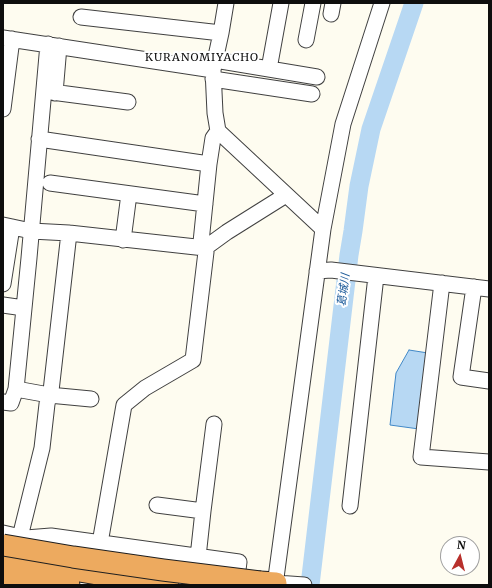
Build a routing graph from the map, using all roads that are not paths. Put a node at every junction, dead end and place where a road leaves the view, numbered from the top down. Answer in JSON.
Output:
{"nodes":[{"id":1,"x":226,"y":3,"type":"edge"},
{"id":2,"x":281,"y":3,"type":"edge"},
{"id":3,"x":313,"y":3,"type":"edge"},
{"id":4,"x":382,"y":3,"type":"edge"},
{"id":5,"x":81,"y":17,"type":"dead end"},
{"id":6,"x":221,"y":33,"type":"junction"},
{"id":7,"x":8,"y":38,"type":"edge"},
{"id":8,"x":306,"y":40,"type":"dead end"},
{"id":9,"x":54,"y":45,"type":"junction"},
{"id":10,"x":269,"y":69,"type":"junction"},
{"id":11,"x":213,"y":70,"type":"junction"},
{"id":12,"x":317,"y":77,"type":"dead end"},
{"id":13,"x":49,"y":92,"type":"junction"},
{"id":14,"x":312,"y":94,"type":"dead end"},
{"id":15,"x":128,"y":102,"type":"dead end"},
{"id":16,"x":3,"y":109,"type":"edge"},
{"id":17,"x":218,"y":131,"type":"junction"},
{"id":18,"x":39,"y":140,"type":"junction"},
{"id":19,"x":209,"y":164,"type":"junction"},
{"id":20,"x":50,"y":184,"type":"dead end"},
{"id":21,"x":129,"y":194,"type":"junction"},
{"id":22,"x":286,"y":195,"type":"junction"},
{"id":23,"x":205,"y":204,"type":"junction"},
{"id":24,"x":7,"y":226,"type":"edge"},
{"id":25,"x":323,"y":229,"type":"junction"},
{"id":26,"x":31,"y":231,"type":"junction"},
{"id":27,"x":69,"y":234,"type":"junction"},
{"id":28,"x":123,"y":240,"type":"junction"},
{"id":29,"x":205,"y":248,"type":"junction"},
{"id":30,"x":324,"y":271,"type":"junction"},
{"id":31,"x":373,"y":276,"type":"junction"},
{"id":32,"x":442,"y":283,"type":"junction"},
{"id":33,"x":3,"y":284,"type":"edge"},
{"id":34,"x":474,"y":287,"type":"junction"},
{"id":35,"x":489,"y":289,"type":"edge"},
{"id":36,"x":3,"y":305,"type":"edge"},
{"id":37,"x":24,"y":308,"type":"junction"},
{"id":38,"x":489,"y":381,"type":"edge"},
{"id":39,"x":16,"y":390,"type":"junction"},
{"id":40,"x":49,"y":395,"type":"junction"},
{"id":41,"x":91,"y":400,"type":"dead end"},
{"id":42,"x":3,"y":402,"type":"edge"},
{"id":43,"x":214,"y":424,"type":"dead end"},
{"id":44,"x":489,"y":462,"type":"edge"},
{"id":45,"x":157,"y":505,"type":"dead end"},
{"id":46,"x":350,"y":506,"type":"dead end"},
{"id":47,"x":203,"y":511,"type":"junction"},
{"id":48,"x":3,"y":533,"type":"edge"},
{"id":49,"x":16,"y":540,"type":"edge"},
{"id":50,"x":100,"y":542,"type":"junction"},
{"id":51,"x":139,"y":557,"type":"dead end"},
{"id":52,"x":198,"y":557,"type":"junction"},
{"id":53,"x":3,"y":558,"type":"edge"},
{"id":54,"x":3,"y":574,"type":"edge"},
{"id":55,"x":272,"y":582,"type":"edge"},
{"id":56,"x":69,"y":585,"type":"edge"},
{"id":57,"x":168,"y":585,"type":"edge"},
{"id":58,"x":236,"y":585,"type":"edge"},
{"id":59,"x":304,"y":585,"type":"edge"}],
"edges":[{"from":1,"to":6,"type":"street"},
{"from":2,"to":10,"type":"street"},
{"from":3,"to":8,"type":"street"},
{"from":4,"to":25,"type":"street"},
{"from":5,"to":6,"type":"street"},
{"from":6,"to":11,"type":"street"},
{"from":7,"to":9,"type":"street"},
{"from":7,"to":16,"type":"street"},
{"from":9,"to":11,"type":"street"},
{"from":9,"to":13,"type":"street"},
{"from":10,"to":11,"type":"street"},
{"from":10,"to":12,"type":"street"},
{"from":11,"to":14,"type":"street"},
{"from":11,"to":17,"type":"street"},
{"from":13,"to":15,"type":"street"},
{"from":13,"to":18,"type":"street"},
{"from":17,"to":19,"type":"street"},
{"from":17,"to":22,"type":"street"},
{"from":18,"to":19,"type":"street"},
{"from":18,"to":26,"type":"street"},
{"from":19,"to":23,"type":"street"},
{"from":20,"to":21,"type":"street"},
{"from":21,"to":23,"type":"street"},
{"from":21,"to":28,"type":"street"},
{"from":22,"to":25,"type":"street"},
{"from":22,"to":29,"type":"street"},
{"from":23,"to":29,"type":"street"},
{"from":24,"to":26,"type":"street"},
{"from":24,"to":33,"type":"street"},
{"from":25,"to":30,"type":"street"},
{"from":26,"to":27,"type":"street"},
{"from":26,"to":37,"type":"street"},
{"from":27,"to":28,"type":"street"},
{"from":27,"to":40,"type":"street"},
{"from":28,"to":29,"type":"street"},
{"from":29,"to":50,"type":"street"},
{"from":30,"to":31,"type":"street"},
{"from":30,"to":55,"type":"street"},
{"from":31,"to":32,"type":"street"},
{"from":31,"to":46,"type":"street"},
{"from":32,"to":34,"type":"street"},
{"from":32,"to":44,"type":"street"},
{"from":34,"to":35,"type":"street"},
{"from":34,"to":38,"type":"street"},
{"from":36,"to":37,"type":"street"},
{"from":37,"to":39,"type":"street"},
{"from":39,"to":40,"type":"street"},
{"from":39,"to":42,"type":"street"},
{"from":40,"to":41,"type":"street"},
{"from":40,"to":49,"type":"street"},
{"from":43,"to":47,"type":"street"},
{"from":45,"to":47,"type":"street"},
{"from":47,"to":52,"type":"street"},
{"from":48,"to":49,"type":"street"},
{"from":49,"to":50,"type":"street"},
{"from":49,"to":51,"type":"street"},
{"from":49,"to":55,"type":"highway","bridge":true},
{"from":50,"to":52,"type":"street"},
{"from":52,"to":58,"type":"street"},
{"from":53,"to":57,"type":"highway"},
{"from":54,"to":56,"type":"highway"},
{"from":55,"to":59,"type":"street"}]}
